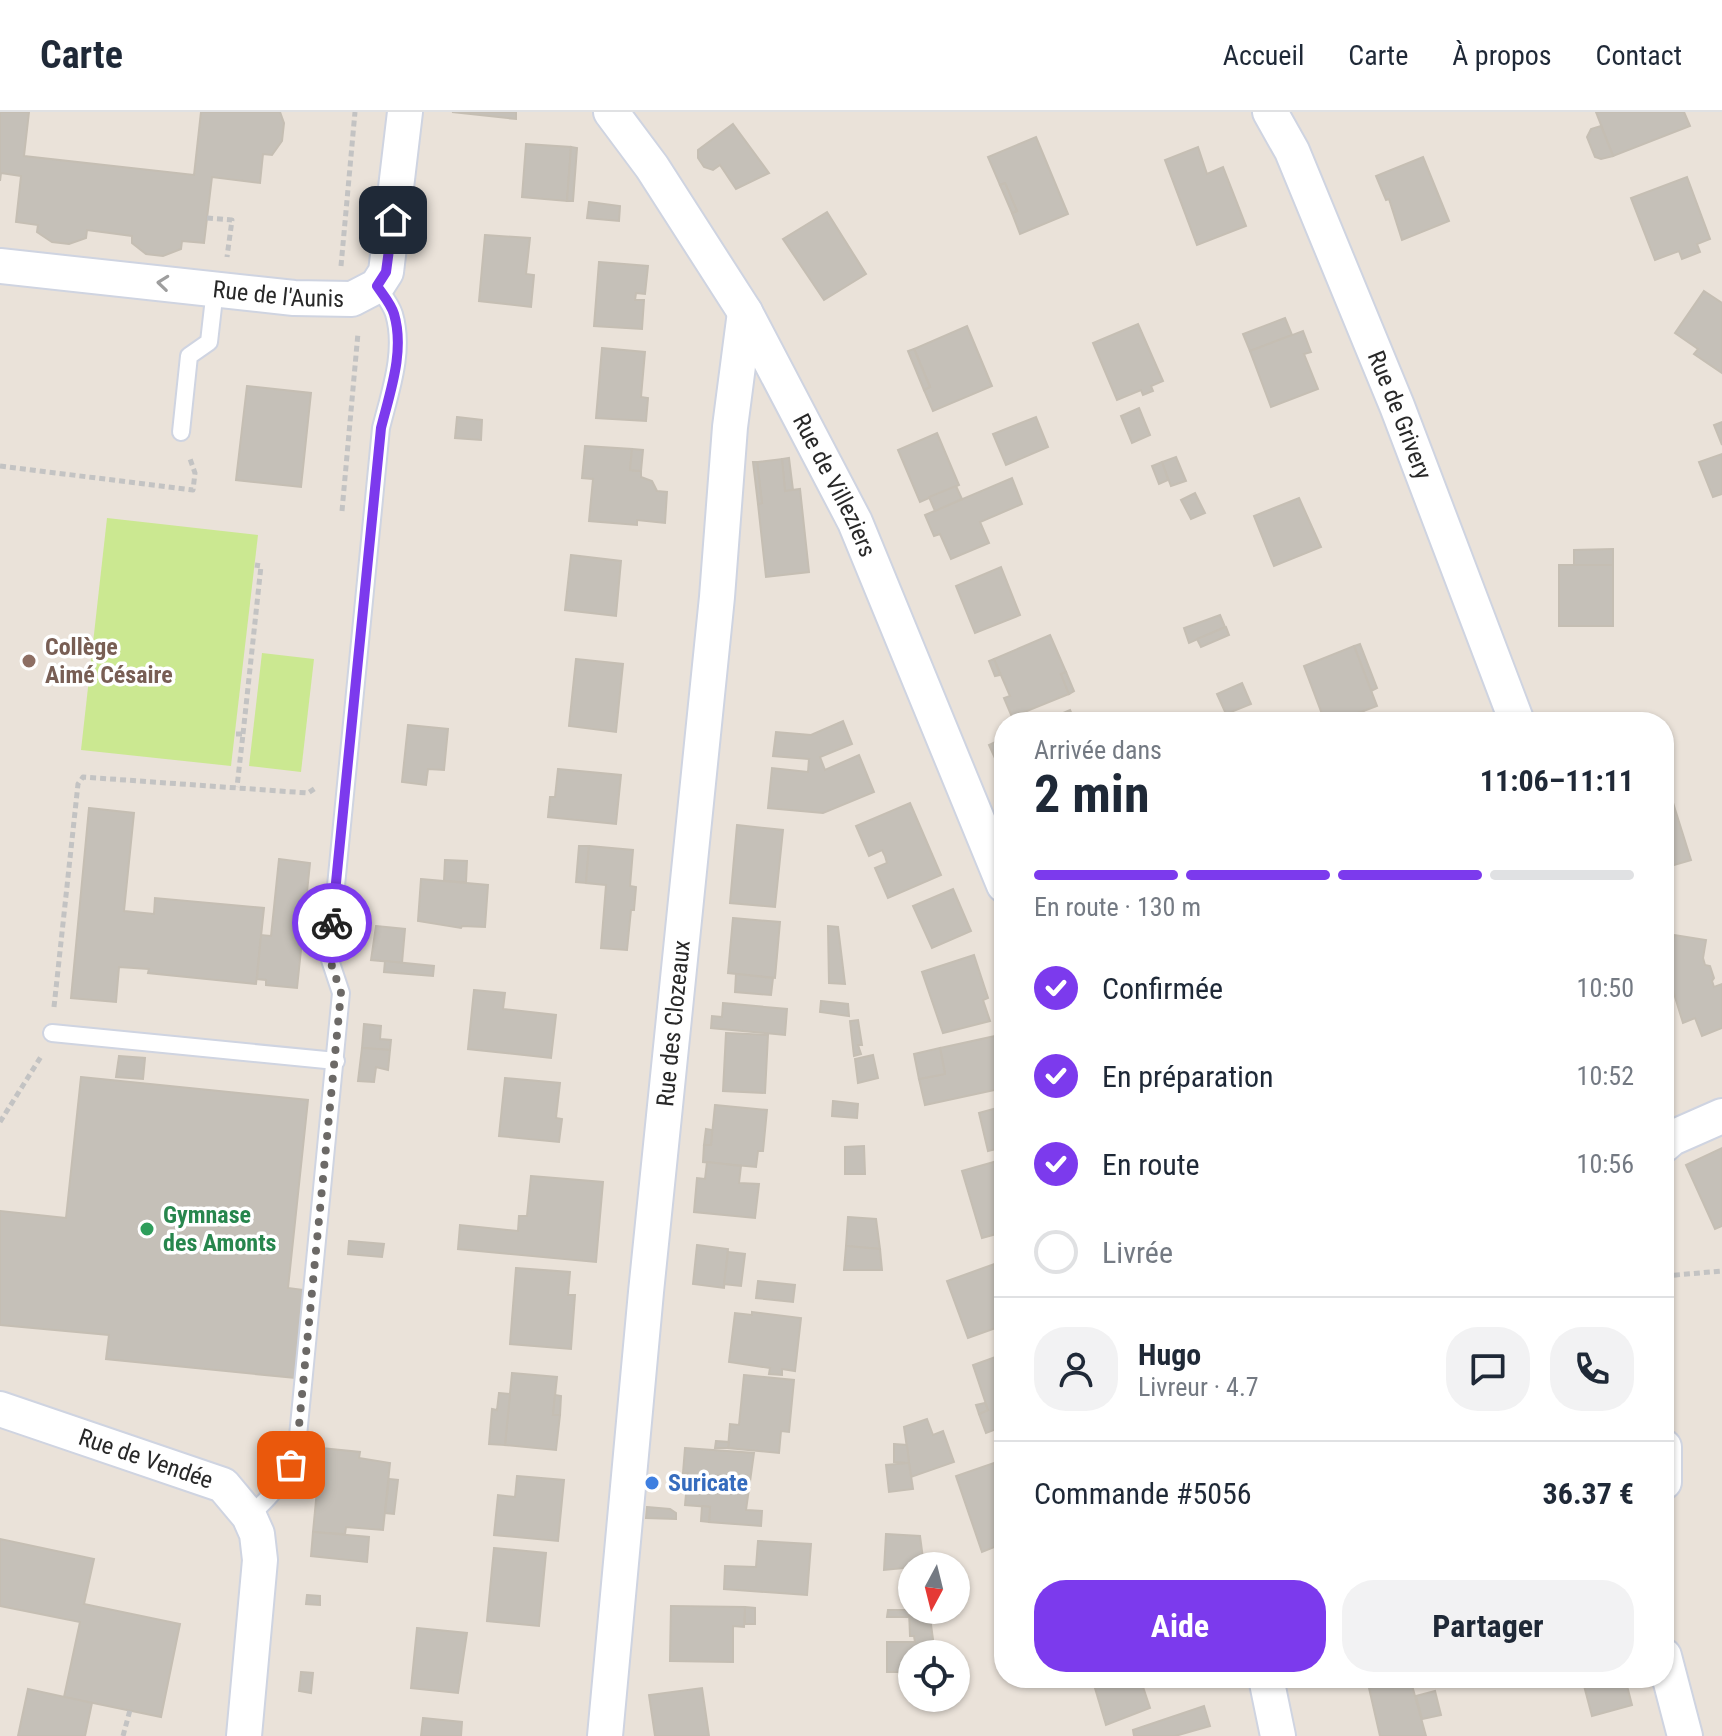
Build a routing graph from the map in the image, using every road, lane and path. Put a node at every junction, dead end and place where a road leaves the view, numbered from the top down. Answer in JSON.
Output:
{"nodes":[{"id":1,"x":355,"y":112,"type":"edge"},
{"id":2,"x":405,"y":112,"type":"edge"},
{"id":3,"x":611,"y":112,"type":"edge"},
{"id":4,"x":1270,"y":112,"type":"edge"},
{"id":5,"x":207,"y":218,"type":"dead end"},
{"id":6,"x":0,"y":266,"type":"edge"},
{"id":7,"x":219,"y":290,"type":"junction"},
{"id":8,"x":364,"y":293,"type":"junction"},
{"id":9,"x":745,"y":312,"type":"junction"},
{"id":10,"x":181,"y":432,"type":"joint"},
{"id":11,"x":0,"y":466,"type":"edge"},
{"id":12,"x":342,"y":515,"type":"dead end"},
{"id":13,"x":255,"y":565,"type":"dead end"},
{"id":14,"x":1513,"y":712,"type":"edge"},
{"id":15,"x":319,"y":784,"type":"dead end"},
{"id":16,"x":237,"y":787,"type":"junction"},
{"id":17,"x":994,"y":861,"type":"edge"},
{"id":18,"x":52,"y":1033,"type":"junction"},
{"id":19,"x":336,"y":1061,"type":"junction"},
{"id":20,"x":1722,"y":1116,"type":"edge"},
{"id":21,"x":0,"y":1122,"type":"edge"},
{"id":22,"x":1674,"y":1131,"type":"edge"},
{"id":23,"x":1722,"y":1271,"type":"edge"},
{"id":24,"x":1674,"y":1275,"type":"edge"},
{"id":25,"x":0,"y":1409,"type":"edge"},
{"id":26,"x":249,"y":1516,"type":"junction"},
{"id":27,"x":1268,"y":1688,"type":"edge"},
{"id":28,"x":1672,"y":1688,"type":"edge"},
{"id":29,"x":130,"y":1710,"type":"dead end"},
{"id":30,"x":123,"y":1736,"type":"edge"},
{"id":31,"x":244,"y":1736,"type":"edge"},
{"id":32,"x":605,"y":1736,"type":"edge"},
{"id":33,"x":1278,"y":1736,"type":"edge"},
{"id":34,"x":1685,"y":1736,"type":"edge"}],
"edges":[{"from":1,"to":8,"type":"path"},
{"from":2,"to":8,"type":"street","name":"Rue de l'Aunis"},
{"from":3,"to":9,"type":"street","name":"Rue de Villeziers"},
{"from":4,"to":14,"type":"street","name":"Rue de Grivery"},
{"from":5,"to":7,"type":"path"},
{"from":7,"to":6,"type":"street","name":"Rue de l'Aunis","one_way":true},
{"from":7,"to":8,"type":"street","name":"Rue de l'Aunis"},
{"from":7,"to":10,"type":"lane"},
{"from":8,"to":12,"type":"path"},
{"from":8,"to":19,"type":"lane"},
{"from":9,"to":17,"type":"street","name":"Rue de Villeziers"},
{"from":9,"to":32,"type":"street","name":"Rue des Clozeaux"},
{"from":10,"to":11,"type":"path"},
{"from":13,"to":16,"type":"path"},
{"from":15,"to":16,"type":"path"},
{"from":16,"to":18,"type":"path"},
{"from":18,"to":19,"type":"lane"},
{"from":18,"to":21,"type":"path"},
{"from":19,"to":26,"type":"lane"},
{"from":20,"to":22,"type":"street"},
{"from":23,"to":24,"type":"path"},
{"from":25,"to":26,"type":"street","name":"Rue de Vendée"},
{"from":26,"to":31,"type":"street","name":"Rue de Vendée"},
{"from":27,"to":33,"type":"street"},
{"from":28,"to":34,"type":"street"},
{"from":29,"to":30,"type":"path"}]}
